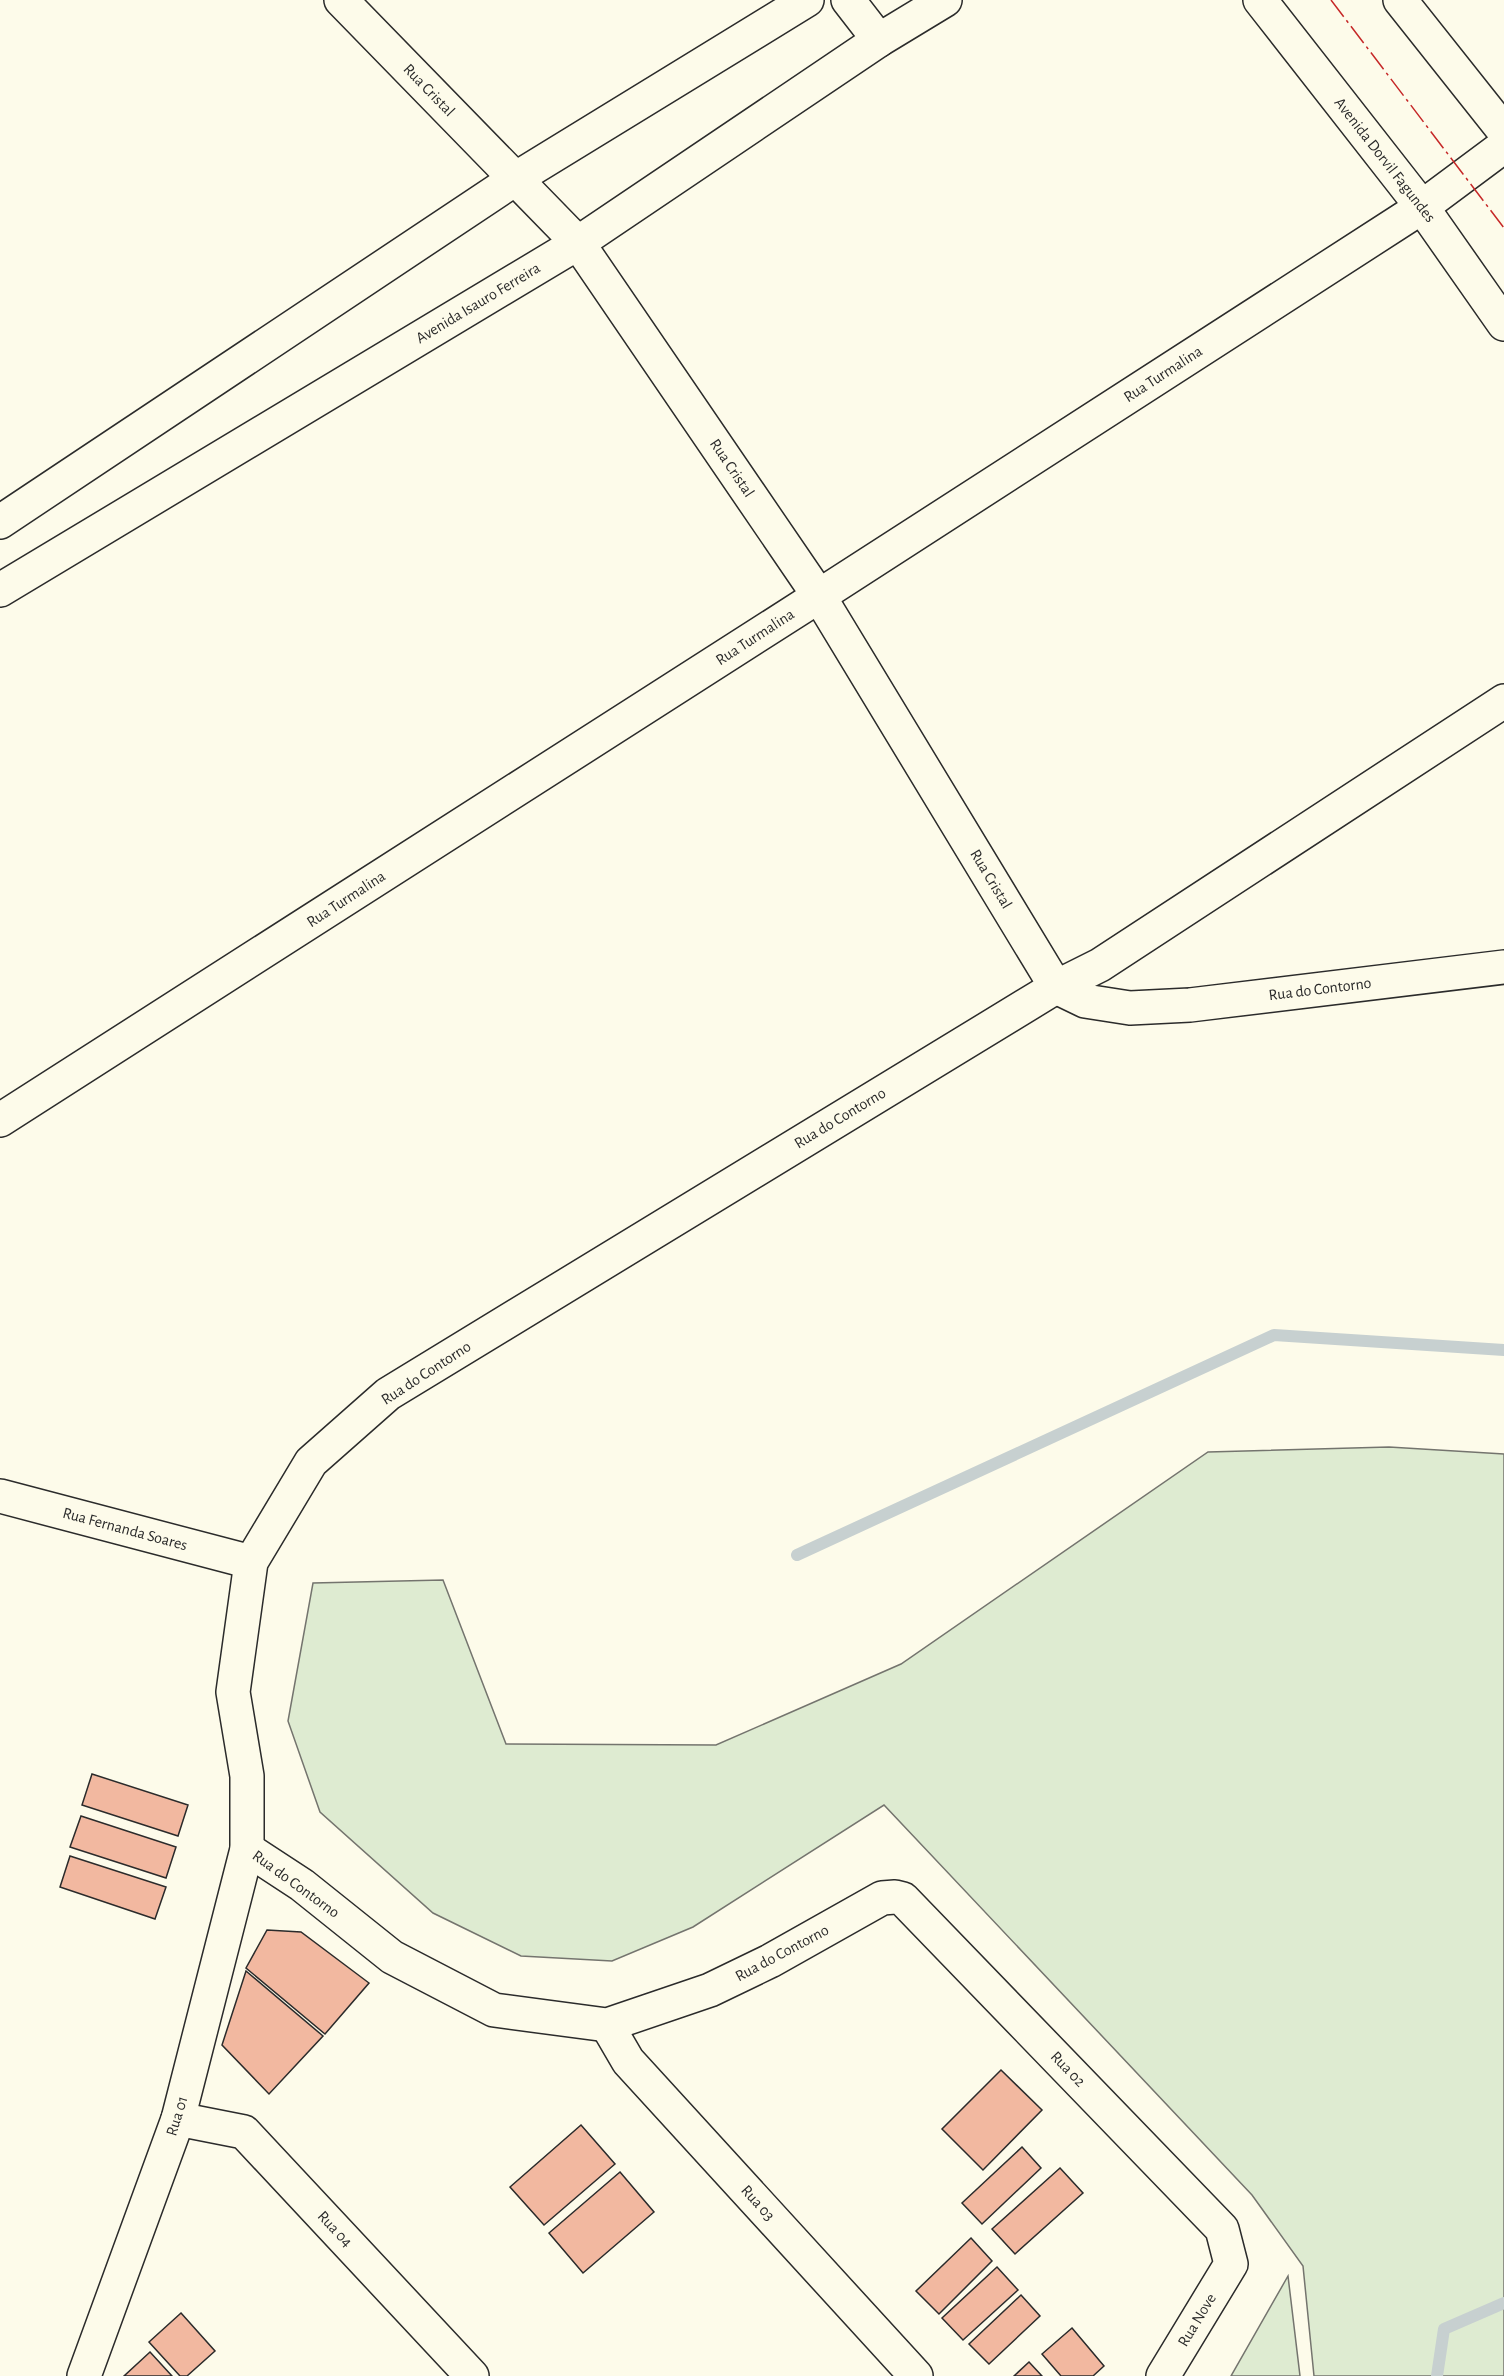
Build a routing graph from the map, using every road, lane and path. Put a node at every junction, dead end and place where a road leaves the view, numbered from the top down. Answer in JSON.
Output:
{"nodes":[{"id":1,"x":341,"y":0,"type":"edge"},
{"id":2,"x":807,"y":0,"type":"edge"},
{"id":3,"x":848,"y":0,"type":"edge"},
{"id":4,"x":945,"y":0,"type":"edge"},
{"id":5,"x":1260,"y":0,"type":"edge"},
{"id":6,"x":1400,"y":0,"type":"edge"},
{"id":7,"x":879,"y":40,"type":"junction"},
{"id":8,"x":1504,"y":131,"type":"edge"},
{"id":9,"x":1504,"y":146,"type":"edge"},
{"id":10,"x":515,"y":179,"type":"junction"},
{"id":11,"x":1422,"y":207,"type":"junction"},
{"id":12,"x":578,"y":243,"type":"junction"},
{"id":13,"x":1504,"y":324,"type":"edge"},
{"id":14,"x":0,"y":522,"type":"edge"},
{"id":15,"x":0,"y":590,"type":"edge"},
{"id":16,"x":819,"y":596,"type":"junction"},
{"id":17,"x":1504,"y":701,"type":"edge"},
{"id":18,"x":1504,"y":967,"type":"edge"},
{"id":19,"x":1056,"y":987,"type":"junction"},
{"id":20,"x":0,"y":1120,"type":"edge"},
{"id":21,"x":0,"y":1496,"type":"edge"},
{"id":22,"x":251,"y":1562,"type":"junction"},
{"id":23,"x":248,"y":1849,"type":"junction"},
{"id":24,"x":882,"y":1898,"type":"joint"},
{"id":25,"x":607,"y":2025,"type":"junction"},
{"id":26,"x":178,"y":2119,"type":"junction"},
{"id":27,"x":1231,"y":2264,"type":"joint"},
{"id":28,"x":84,"y":2376,"type":"edge"},
{"id":29,"x":472,"y":2376,"type":"edge"},
{"id":30,"x":916,"y":2376,"type":"edge"},
{"id":31,"x":1163,"y":2376,"type":"edge"}],
"edges":[{"from":1,"to":10,"type":"street","name":"Rua Cristal"},
{"from":2,"to":10,"type":"street"},
{"from":3,"to":7,"type":"street"},
{"from":4,"to":7,"type":"street","name":"Avenida Isauro Ferreira"},
{"from":5,"to":11,"type":"street","name":"Avenida Dorvil Fagundes"},
{"from":6,"to":8,"type":"street"},
{"from":7,"to":12,"type":"street","name":"Avenida Isauro Ferreira"},
{"from":9,"to":11,"type":"street","name":"Rua Turmalina"},
{"from":10,"to":12,"type":"street","name":"Rua Cristal"},
{"from":10,"to":14,"type":"street"},
{"from":11,"to":13,"type":"street","name":"Avenida Dorvil Fagundes"},
{"from":11,"to":16,"type":"street","name":"Rua Turmalina"},
{"from":12,"to":15,"type":"street","name":"Avenida Isauro Ferreira"},
{"from":12,"to":16,"type":"street","name":"Rua Cristal"},
{"from":16,"to":19,"type":"street","name":"Rua Cristal"},
{"from":16,"to":20,"type":"street","name":"Rua Turmalina"},
{"from":17,"to":19,"type":"street"},
{"from":18,"to":19,"type":"street","name":"Rua do Contorno"},
{"from":19,"to":22,"type":"street","name":"Rua do Contorno"},
{"from":21,"to":22,"type":"street","name":"Rua Fernanda Soares"},
{"from":22,"to":23,"type":"street","name":"Rua do Contorno"},
{"from":23,"to":25,"type":"street","name":"Rua do Contorno"},
{"from":23,"to":26,"type":"street","name":"Rua 01"},
{"from":24,"to":25,"type":"street","name":"Rua do Contorno"},
{"from":24,"to":27,"type":"street","name":"Rua 02"},
{"from":25,"to":30,"type":"street","name":"Rua 03"},
{"from":26,"to":28,"type":"street","name":"Rua 01"},
{"from":26,"to":29,"type":"street","name":"Rua 04"},
{"from":27,"to":31,"type":"street","name":"Rua Nove"}]}
